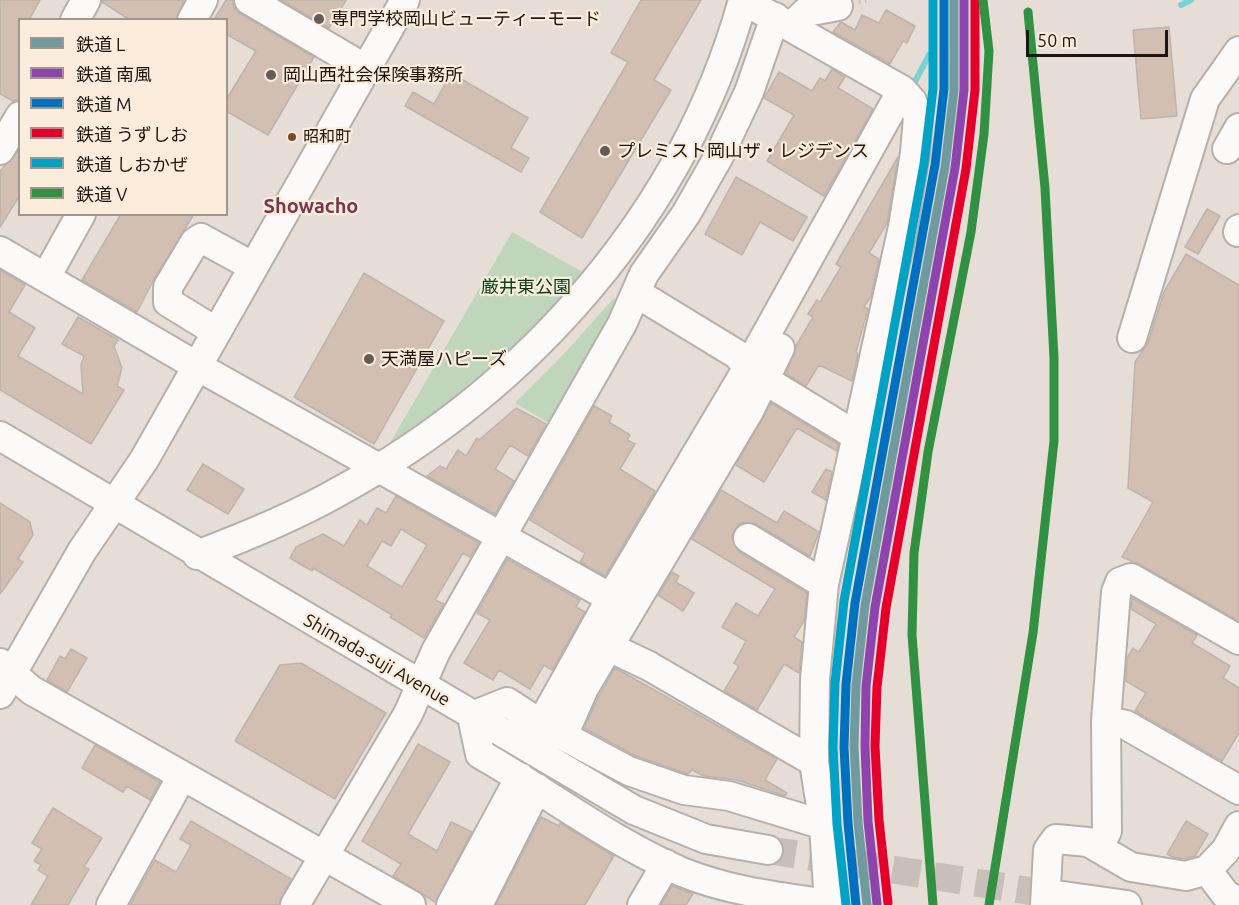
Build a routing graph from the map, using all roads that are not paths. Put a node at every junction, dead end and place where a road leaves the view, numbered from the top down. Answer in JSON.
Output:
{"nodes":[{"id":1,"x":86,"y":0,"type":"edge"},
{"id":2,"x":203,"y":0,"type":"edge"},
{"id":3,"x":249,"y":0,"type":"edge"},
{"id":4,"x":405,"y":0,"type":"edge"},
{"id":5,"x":743,"y":0,"type":"edge"},
{"id":6,"x":832,"y":4,"type":"edge"},
{"id":7,"x":76,"y":18,"type":"edge"},
{"id":8,"x":193,"y":18,"type":"edge"},
{"id":9,"x":783,"y":22,"type":"junction"},
{"id":10,"x":1239,"y":51,"type":"edge"},
{"id":11,"x":366,"y":69,"type":"junction"},
{"id":12,"x":909,"y":101,"type":"junction"},
{"id":13,"x":18,"y":119,"type":"edge"},
{"id":14,"x":0,"y":150,"type":"edge"},
{"id":15,"x":80,"y":216,"type":"edge"},
{"id":16,"x":0,"y":251,"type":"edge"},
{"id":17,"x":252,"y":266,"type":"junction"},
{"id":18,"x":46,"y":277,"type":"junction"},
{"id":19,"x":638,"y":294,"type":"junction"},
{"id":20,"x":215,"y":331,"type":"junction"},
{"id":21,"x":1132,"y":338,"type":"dead end"},
{"id":22,"x":195,"y":365,"type":"junction"},
{"id":23,"x":755,"y":374,"type":"junction"},
{"id":24,"x":855,"y":435,"type":"junction"},
{"id":25,"x":0,"y":436,"type":"edge"},
{"id":26,"x":379,"y":466,"type":"junction"},
{"id":27,"x":113,"y":504,"type":"junction"},
{"id":28,"x":502,"y":536,"type":"junction"},
{"id":29,"x":748,"y":538,"type":"dead end"},
{"id":30,"x":197,"y":555,"type":"junction"},
{"id":31,"x":824,"y":584,"type":"junction"},
{"id":32,"x":611,"y":598,"type":"junction"},
{"id":33,"x":1239,"y":640,"type":"edge"},
{"id":34,"x":609,"y":647,"type":"junction"},
{"id":35,"x":4,"y":677,"type":"edge"},
{"id":36,"x":421,"y":686,"type":"junction"},
{"id":37,"x":472,"y":716,"type":"junction"},
{"id":38,"x":1106,"y":721,"type":"junction"},
{"id":39,"x":552,"y":730,"type":"junction"},
{"id":40,"x":814,"y":762,"type":"junction"},
{"id":41,"x":182,"y":776,"type":"junction"},
{"id":42,"x":529,"y":783,"type":"junction"},
{"id":43,"x":1239,"y":790,"type":"edge"},
{"id":44,"x":824,"y":825,"type":"junction"},
{"id":45,"x":1239,"y":826,"type":"edge"},
{"id":46,"x":1099,"y":849,"type":"junction"},
{"id":47,"x":768,"y":850,"type":"tunnel mouth"},
{"id":48,"x":324,"y":855,"type":"junction"},
{"id":49,"x":666,"y":864,"type":"junction"},
{"id":50,"x":1207,"y":870,"type":"junction"},
{"id":51,"x":1047,"y":900,"type":"edge"},
{"id":52,"x":1239,"y":902,"type":"edge"},
{"id":53,"x":829,"y":904,"type":"edge"},
{"id":54,"x":111,"y":905,"type":"edge"},
{"id":55,"x":295,"y":905,"type":"edge"},
{"id":56,"x":411,"y":905,"type":"edge"},
{"id":57,"x":452,"y":905,"type":"edge"},
{"id":58,"x":478,"y":905,"type":"edge"},
{"id":59,"x":642,"y":905,"type":"edge"},
{"id":60,"x":1127,"y":905,"type":"edge"}],
"edges":[{"from":1,"to":7,"type":"street"},
{"from":2,"to":8,"type":"street"},
{"from":3,"to":11,"type":"street"},
{"from":4,"to":11,"type":"street"},
{"from":5,"to":9,"type":"street"},
{"from":5,"to":26,"type":"street"},
{"from":6,"to":9,"type":"street"},
{"from":9,"to":12,"type":"street"},
{"from":9,"to":19,"type":"street"},
{"from":10,"to":21,"type":"street"},
{"from":11,"to":17,"type":"street"},
{"from":12,"to":23,"type":"street"},
{"from":12,"to":24,"type":"street"},
{"from":13,"to":14,"type":"street"},
{"from":15,"to":18,"type":"street"},
{"from":16,"to":18,"type":"street"},
{"from":17,"to":20,"type":"street"},
{"from":17,"to":20,"type":"street"},
{"from":18,"to":22,"type":"street"},
{"from":19,"to":23,"type":"street"},
{"from":19,"to":28,"type":"street"},
{"from":20,"to":22,"type":"street"},
{"from":22,"to":26,"type":"street"},
{"from":22,"to":27,"type":"street"},
{"from":23,"to":24,"type":"street"},
{"from":23,"to":32,"type":"street"},
{"from":23,"to":34,"type":"street"},
{"from":24,"to":31,"type":"street"},
{"from":25,"to":27,"type":"street","name":"Shimada-suji Avenue"},
{"from":26,"to":28,"type":"street"},
{"from":26,"to":30,"type":"street"},
{"from":27,"to":30,"type":"street","name":"Shimada-suji Avenue"},
{"from":27,"to":35,"type":"street"},
{"from":28,"to":32,"type":"street"},
{"from":28,"to":36,"type":"street"},
{"from":29,"to":31,"type":"street"},
{"from":30,"to":36,"type":"street","name":"Shimada-suji Avenue"},
{"from":31,"to":40,"type":"street"},
{"from":32,"to":39,"type":"street"},
{"from":33,"to":38,"type":"street"},
{"from":34,"to":39,"type":"street"},
{"from":34,"to":40,"type":"street"},
{"from":35,"to":41,"type":"street"},
{"from":36,"to":37,"type":"street","name":"Shimada-suji Avenue"},
{"from":36,"to":48,"type":"street"},
{"from":37,"to":39,"type":"street"},
{"from":37,"to":42,"type":"street"},
{"from":37,"to":47,"type":"street","name":"Shimada-suji Avenue"},
{"from":38,"to":43,"type":"street"},
{"from":38,"to":46,"type":"street"},
{"from":39,"to":44,"type":"street"},
{"from":40,"to":44,"type":"street"},
{"from":41,"to":48,"type":"street"},
{"from":41,"to":54,"type":"street"},
{"from":42,"to":49,"type":"street"},
{"from":42,"to":57,"type":"street"},
{"from":42,"to":58,"type":"street"},
{"from":44,"to":53,"type":"street"},
{"from":45,"to":50,"type":"street"},
{"from":46,"to":50,"type":"street"},
{"from":46,"to":51,"type":"street"},
{"from":48,"to":55,"type":"street"},
{"from":48,"to":56,"type":"street"},
{"from":49,"to":53,"type":"street"},
{"from":49,"to":59,"type":"street"},
{"from":50,"to":52,"type":"street"},
{"from":51,"to":60,"type":"street"}]}
